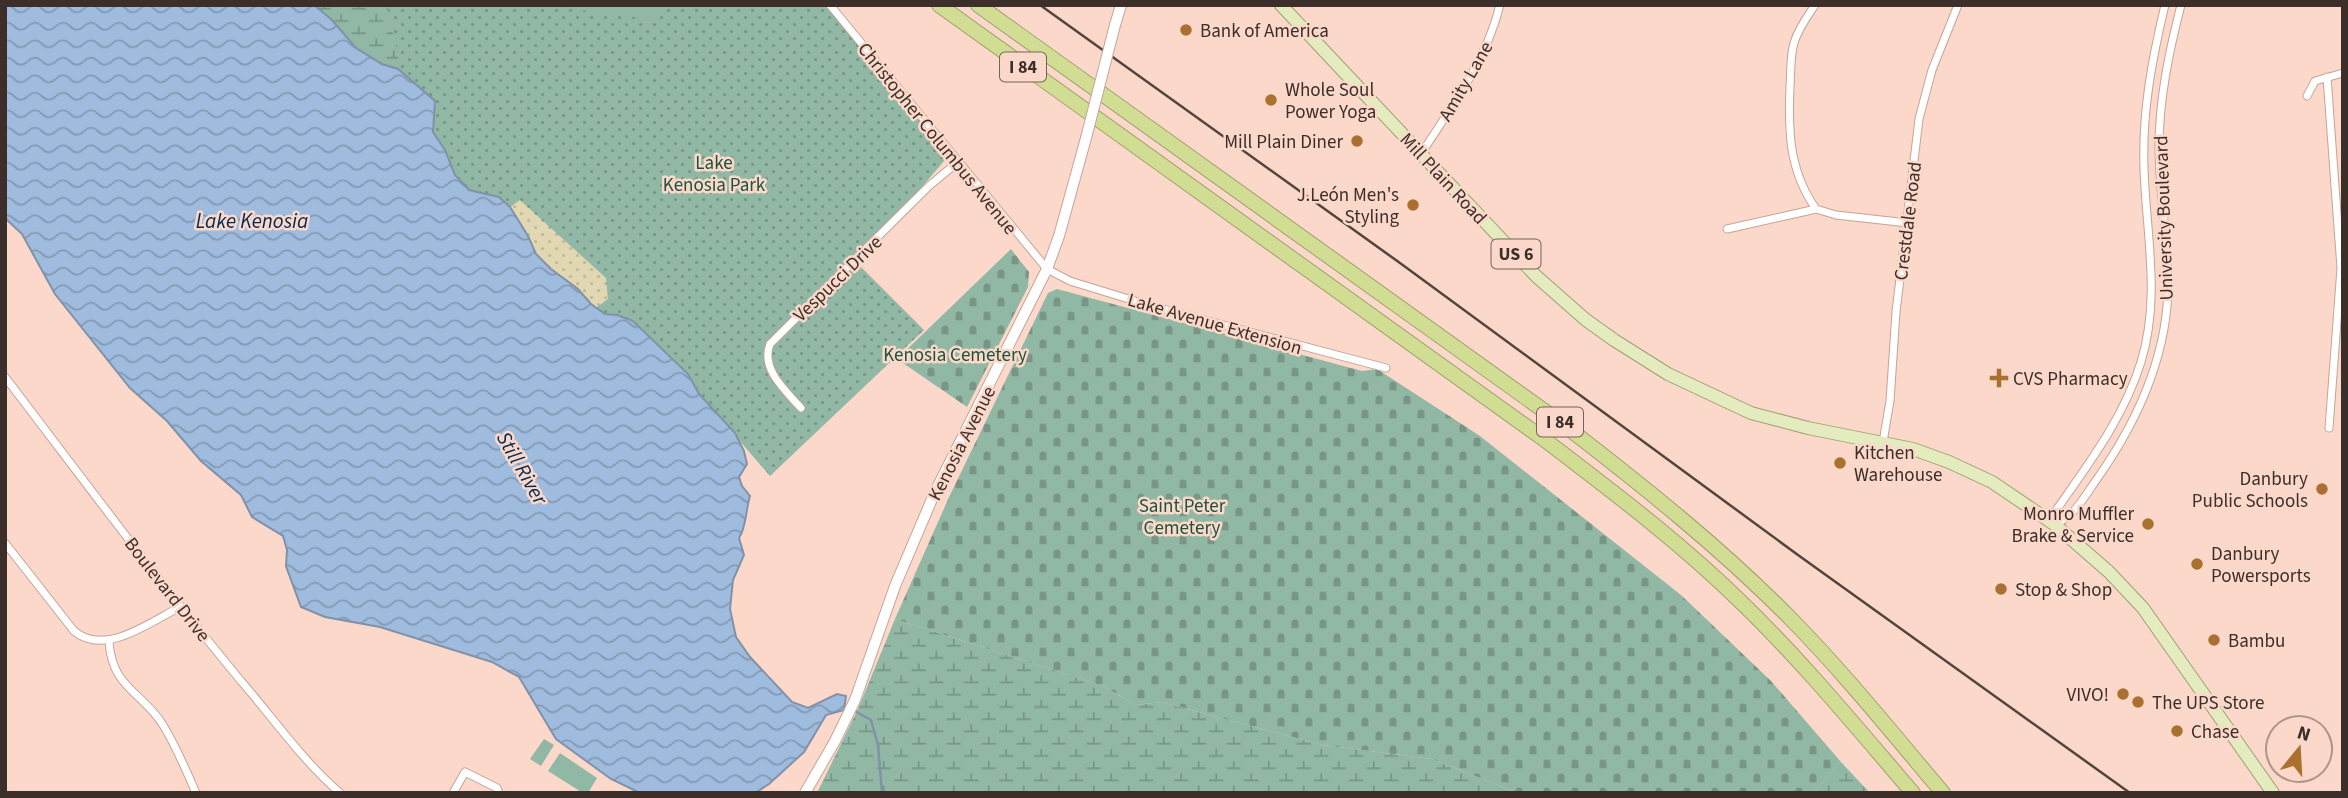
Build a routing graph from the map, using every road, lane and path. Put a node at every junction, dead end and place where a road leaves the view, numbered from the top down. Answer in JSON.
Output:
{"nodes":[{"id":1,"x":830,"y":5,"type":"edge"},
{"id":2,"x":939,"y":5,"type":"edge"},
{"id":3,"x":978,"y":5,"type":"edge"},
{"id":4,"x":1121,"y":5,"type":"edge"},
{"id":5,"x":1281,"y":5,"type":"edge"},
{"id":6,"x":1500,"y":5,"type":"edge"},
{"id":7,"x":1815,"y":5,"type":"edge"},
{"id":8,"x":1958,"y":5,"type":"edge"},
{"id":9,"x":2165,"y":5,"type":"edge"},
{"id":10,"x":2181,"y":5,"type":"edge"},
{"id":11,"x":2343,"y":73,"type":"edge"},
{"id":12,"x":2327,"y":77,"type":"junction"},
{"id":13,"x":2307,"y":96,"type":"dead end"},
{"id":14,"x":1421,"y":154,"type":"junction"},
{"id":15,"x":958,"y":161,"type":"junction"},
{"id":16,"x":1816,"y":209,"type":"junction"},
{"id":17,"x":1908,"y":223,"type":"junction"},
{"id":18,"x":1727,"y":229,"type":"dead end"},
{"id":19,"x":1047,"y":270,"type":"junction"},
{"id":20,"x":1386,"y":368,"type":"dead end"},
{"id":21,"x":5,"y":377,"type":"edge"},
{"id":22,"x":801,"y":408,"type":"dead end"},
{"id":23,"x":2329,"y":428,"type":"dead end"},
{"id":24,"x":1883,"y":442,"type":"junction"},
{"id":25,"x":2054,"y":524,"type":"junction"},
{"id":26,"x":5,"y":543,"type":"edge"},
{"id":27,"x":180,"y":607,"type":"junction"},
{"id":28,"x":109,"y":641,"type":"junction"},
{"id":29,"x":196,"y":793,"type":"edge"},
{"id":30,"x":340,"y":793,"type":"edge"},
{"id":31,"x":453,"y":793,"type":"edge"},
{"id":32,"x":499,"y":793,"type":"edge"},
{"id":33,"x":805,"y":793,"type":"edge"},
{"id":34,"x":1913,"y":793,"type":"edge"},
{"id":35,"x":1943,"y":793,"type":"edge"},
{"id":36,"x":2273,"y":793,"type":"edge"}],
"edges":[{"from":1,"to":15,"type":"street","name":"Christopher Columbus Avenue"},
{"from":2,"to":34,"type":"highway","number":"I 84"},
{"from":3,"to":35,"type":"highway","number":"I 84"},
{"from":4,"to":19,"type":"street","name":"Kenosia Avenue","bridge":true},
{"from":5,"to":14,"type":"main road","name":"Mill Plain Road","number":"US 6"},
{"from":6,"to":14,"type":"street","name":"Amity Lane"},
{"from":7,"to":16,"type":"street"},
{"from":8,"to":17,"type":"street","name":"Crestdale Road"},
{"from":9,"to":25,"type":"street","name":"University Boulevard"},
{"from":10,"to":25,"type":"street","name":"University Boulevard"},
{"from":11,"to":12,"type":"street"},
{"from":12,"to":13,"type":"street"},
{"from":12,"to":23,"type":"street"},
{"from":14,"to":24,"type":"main road","name":"Mill Plain Road","number":"US 6"},
{"from":15,"to":19,"type":"street","name":"Christopher Columbus Avenue"},
{"from":15,"to":22,"type":"street","name":"Vespucci Drive"},
{"from":16,"to":17,"type":"street"},
{"from":16,"to":18,"type":"street"},
{"from":17,"to":24,"type":"street","name":"Crestdale Road"},
{"from":19,"to":20,"type":"street","name":"Lake Avenue Extension"},
{"from":19,"to":33,"type":"street","name":"Kenosia Avenue"},
{"from":21,"to":27,"type":"street","name":"Boulevard Drive"},
{"from":24,"to":25,"type":"main road","number":"US 6"},
{"from":25,"to":36,"type":"main road","number":"US 6"},
{"from":26,"to":28,"type":"street"},
{"from":27,"to":28,"type":"street"},
{"from":27,"to":30,"type":"street","name":"Boulevard Drive"},
{"from":28,"to":29,"type":"street"},
{"from":31,"to":32,"type":"street"}]}
